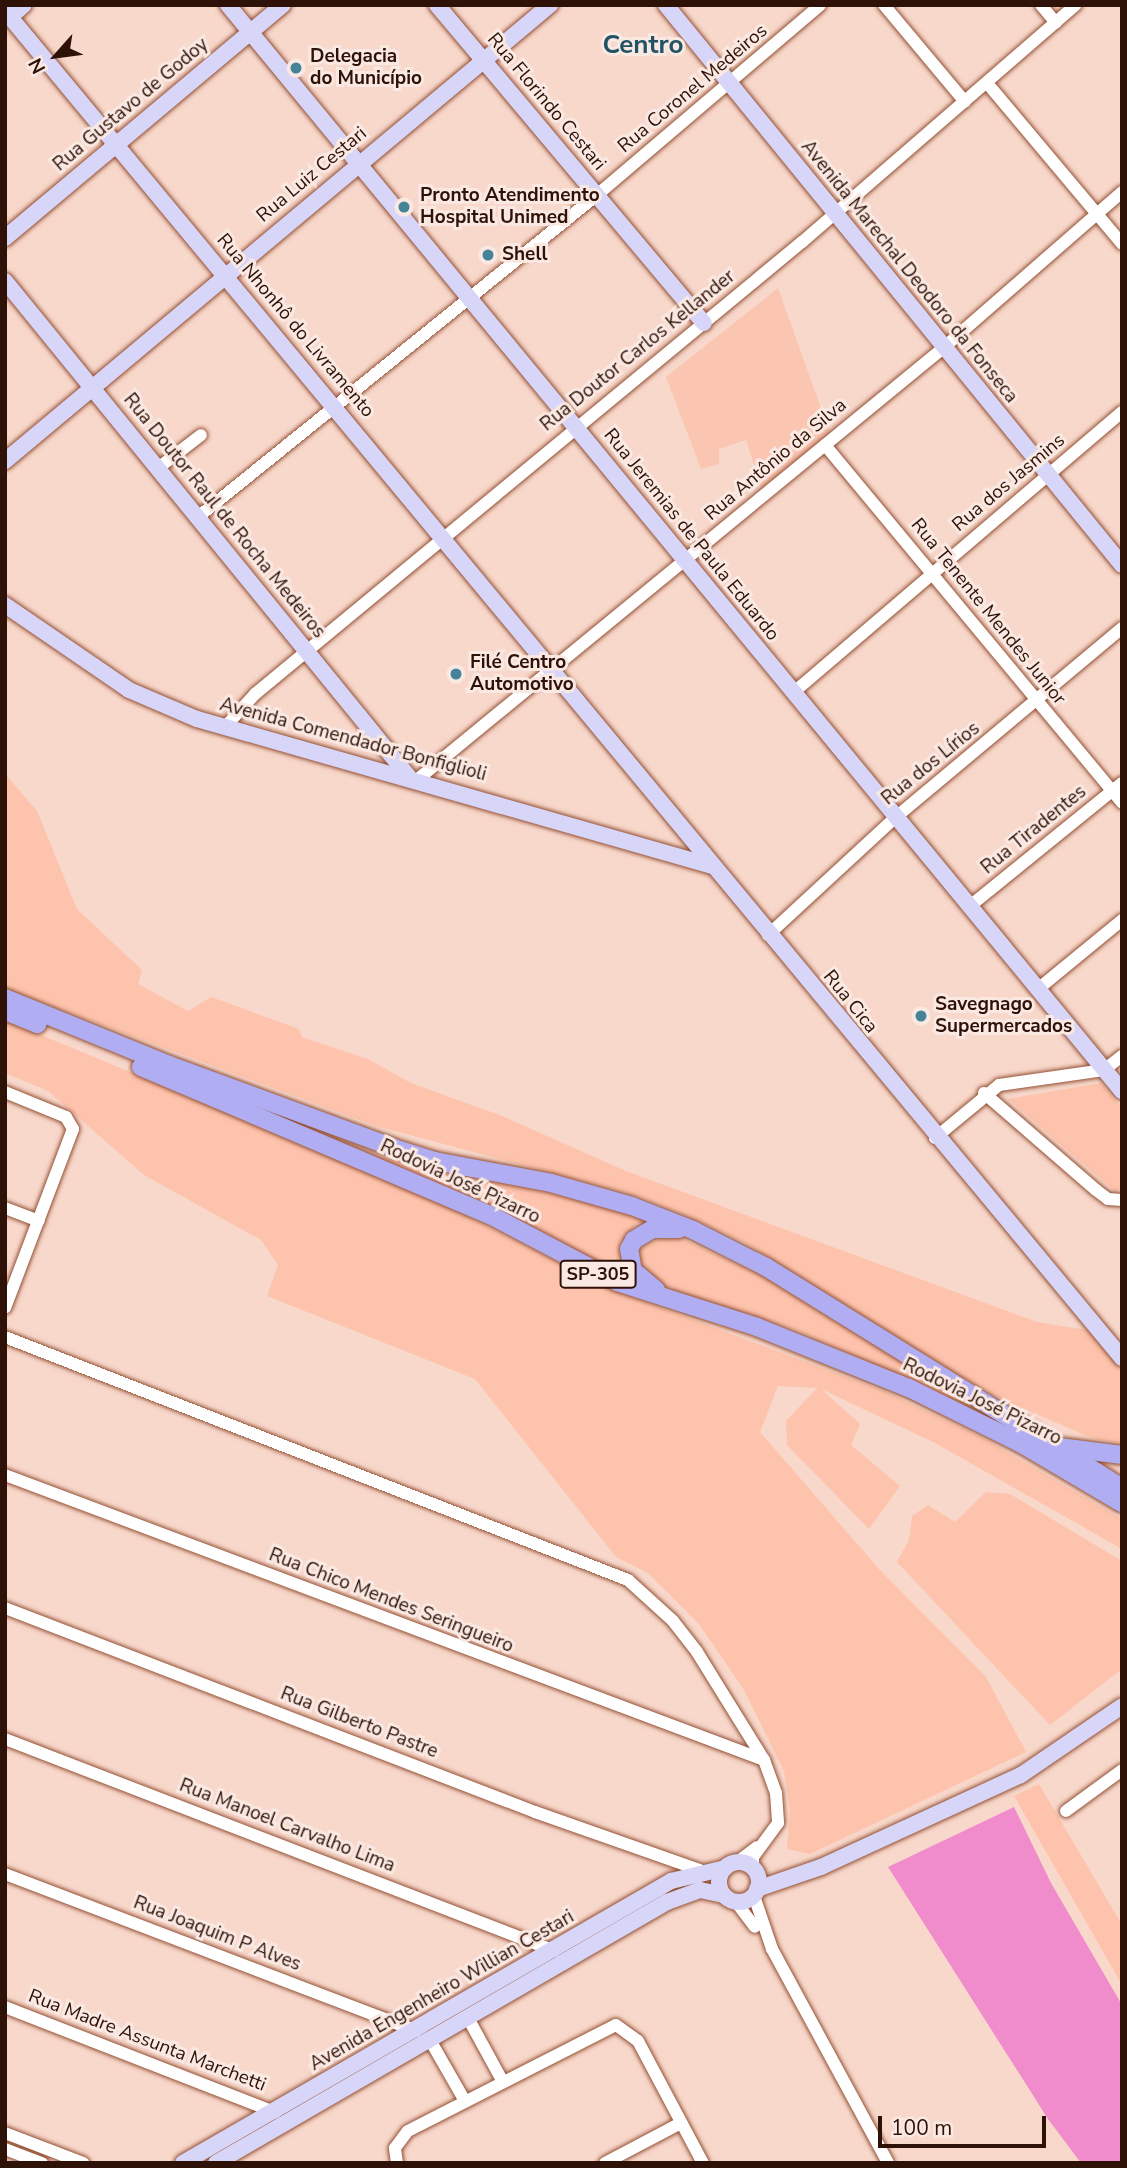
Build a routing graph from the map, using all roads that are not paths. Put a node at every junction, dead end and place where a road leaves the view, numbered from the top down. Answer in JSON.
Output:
{"nodes":[{"id":1,"x":24,"y":5,"type":"edge"},
{"id":2,"x":228,"y":5,"type":"edge"},
{"id":3,"x":284,"y":5,"type":"edge"},
{"id":4,"x":438,"y":5,"type":"edge"},
{"id":5,"x":550,"y":5,"type":"edge"},
{"id":6,"x":666,"y":5,"type":"edge"},
{"id":7,"x":820,"y":5,"type":"edge"},
{"id":8,"x":884,"y":5,"type":"edge"},
{"id":9,"x":1041,"y":5,"type":"edge"},
{"id":10,"x":1076,"y":5,"type":"edge"},
{"id":11,"x":7,"y":17,"type":"edge"},
{"id":12,"x":1056,"y":23,"type":"junction"},
{"id":13,"x":250,"y":32,"type":"junction"},
{"id":14,"x":484,"y":60,"type":"junction"},
{"id":15,"x":730,"y":83,"type":"junction"},
{"id":16,"x":987,"y":83,"type":"junction"},
{"id":17,"x":965,"y":102,"type":"junction"},
{"id":18,"x":117,"y":145,"type":"junction"},
{"id":19,"x":358,"y":164,"type":"junction"},
{"id":20,"x":1122,"y":192,"type":"edge"},
{"id":21,"x":597,"y":195,"type":"junction"},
{"id":22,"x":836,"y":212,"type":"junction"},
{"id":23,"x":1097,"y":214,"type":"junction"},
{"id":24,"x":5,"y":238,"type":"edge"},
{"id":25,"x":1122,"y":244,"type":"edge"},
{"id":26,"x":225,"y":274,"type":"junction"},
{"id":27,"x":5,"y":281,"type":"edge"},
{"id":28,"x":468,"y":298,"type":"junction"},
{"id":29,"x":704,"y":323,"type":"junction"},
{"id":30,"x":942,"y":349,"type":"junction"},
{"id":31,"x":93,"y":388,"type":"junction"},
{"id":32,"x":335,"y":407,"type":"junction"},
{"id":33,"x":1122,"y":412,"type":"edge"},
{"id":34,"x":575,"y":428,"type":"junction"},
{"id":35,"x":201,"y":435,"type":"dead end"},
{"id":36,"x":825,"y":445,"type":"junction"},
{"id":37,"x":5,"y":461,"type":"edge"},
{"id":38,"x":158,"y":468,"type":"junction"},
{"id":39,"x":1047,"y":476,"type":"junction"},
{"id":40,"x":198,"y":517,"type":"junction"},
{"id":41,"x":442,"y":537,"type":"junction"},
{"id":42,"x":685,"y":561,"type":"junction"},
{"id":43,"x":1122,"y":565,"type":"edge"},
{"id":44,"x":932,"y":573,"type":"junction"},
{"id":45,"x":5,"y":606,"type":"edge"},
{"id":46,"x":1122,"y":628,"type":"edge"},
{"id":47,"x":307,"y":651,"type":"junction"},
{"id":48,"x":550,"y":669,"type":"junction"},
{"id":49,"x":794,"y":692,"type":"junction"},
{"id":50,"x":1037,"y":702,"type":"junction"},
{"id":51,"x":225,"y":727,"type":"junction"},
{"id":52,"x":414,"y":778,"type":"junction"},
{"id":53,"x":1117,"y":787,"type":"edge"},
{"id":54,"x":1122,"y":803,"type":"edge"},
{"id":55,"x":896,"y":817,"type":"junction"},
{"id":56,"x":650,"y":847,"type":"junction"},
{"id":57,"x":698,"y":850,"type":"junction"},
{"id":58,"x":712,"y":866,"type":"junction"},
{"id":59,"x":970,"y":906,"type":"junction"},
{"id":60,"x":1122,"y":920,"type":"edge"},
{"id":61,"x":768,"y":935,"type":"junction"},
{"id":62,"x":1038,"y":989,"type":"junction"},
{"id":63,"x":5,"y":998,"type":"edge"},
{"id":64,"x":5,"y":1012,"type":"edge"},
{"id":65,"x":1122,"y":1056,"type":"edge"},
{"id":66,"x":1104,"y":1070,"type":"junction"},
{"id":67,"x":1122,"y":1091,"type":"edge"},
{"id":68,"x":5,"y":1092,"type":"edge"},
{"id":69,"x":984,"y":1093,"type":"junction"},
{"id":70,"x":935,"y":1138,"type":"junction"},
{"id":71,"x":1122,"y":1200,"type":"edge"},
{"id":72,"x":5,"y":1208,"type":"edge"},
{"id":73,"x":39,"y":1221,"type":"junction"},
{"id":74,"x":693,"y":1230,"type":"junction"},
{"id":75,"x":680,"y":1304,"type":"junction"},
{"id":76,"x":5,"y":1308,"type":"edge"},
{"id":77,"x":5,"y":1337,"type":"edge"},
{"id":78,"x":1122,"y":1358,"type":"edge"},
{"id":79,"x":1020,"y":1443,"type":"junction"},
{"id":80,"x":1058,"y":1447,"type":"junction"},
{"id":81,"x":1119,"y":1453,"type":"edge"},
{"id":82,"x":5,"y":1475,"type":"edge"},
{"id":83,"x":1122,"y":1488,"type":"edge"},
{"id":84,"x":1122,"y":1503,"type":"edge"},
{"id":85,"x":1122,"y":1509,"type":"edge"},
{"id":86,"x":5,"y":1608,"type":"edge"},
{"id":87,"x":1122,"y":1706,"type":"edge"},
{"id":88,"x":5,"y":1739,"type":"edge"},
{"id":89,"x":764,"y":1760,"type":"junction"},
{"id":90,"x":1122,"y":1770,"type":"edge"},
{"id":91,"x":1066,"y":1811,"type":"dead end"},
{"id":92,"x":763,"y":1843,"type":"junction"},
{"id":93,"x":730,"y":1865,"type":"junction"},
{"id":94,"x":700,"y":1870,"type":"junction"},
{"id":95,"x":5,"y":1874,"type":"edge"},
{"id":96,"x":755,"y":1882,"type":"junction"},
{"id":97,"x":730,"y":1899,"type":"junction"},
{"id":98,"x":772,"y":1949,"type":"junction"},
{"id":99,"x":555,"y":1951,"type":"junction"},
{"id":100,"x":5,"y":2007,"type":"edge"},
{"id":101,"x":468,"y":2018,"type":"junction"},
{"id":102,"x":415,"y":2031,"type":"junction"},
{"id":103,"x":430,"y":2039,"type":"junction"},
{"id":104,"x":503,"y":2082,"type":"junction"},
{"id":105,"x":465,"y":2101,"type":"junction"},
{"id":106,"x":275,"y":2112,"type":"junction"},
{"id":107,"x":681,"y":2123,"type":"junction"},
{"id":108,"x":5,"y":2133,"type":"edge"},
{"id":109,"x":5,"y":2149,"type":"edge"},
{"id":110,"x":42,"y":2163,"type":"edge"},
{"id":111,"x":83,"y":2163,"type":"edge"},
{"id":112,"x":183,"y":2163,"type":"edge"},
{"id":113,"x":216,"y":2163,"type":"edge"},
{"id":114,"x":397,"y":2163,"type":"edge"},
{"id":115,"x":605,"y":2163,"type":"edge"},
{"id":116,"x":703,"y":2163,"type":"edge"},
{"id":117,"x":888,"y":2163,"type":"edge"}],
"edges":[{"from":1,"to":11,"type":"street"},
{"from":2,"to":13,"type":"street","name":"Rua Jeremias de Paula Eduardo"},
{"from":3,"to":13,"type":"street","name":"Rua Gustavo de Godoy"},
{"from":4,"to":14,"type":"street","name":"Rua Florindo Cestari"},
{"from":5,"to":14,"type":"street","name":"Rua Luiz Cestari"},
{"from":6,"to":15,"type":"street","name":"Avenida Marechal Deodoro da Fonseca"},
{"from":7,"to":15,"type":"street","name":"Rua Coronel Medeiros"},
{"from":8,"to":17,"type":"street"},
{"from":9,"to":12,"type":"street"},
{"from":10,"to":12,"type":"street","name":"Rua Doutor Carlos Kellander"},
{"from":11,"to":18,"type":"street","name":"Rua Nhonhô do Livramento"},
{"from":12,"to":16,"type":"street","name":"Rua Doutor Carlos Kellander"},
{"from":13,"to":18,"type":"street","name":"Rua Gustavo de Godoy"},
{"from":13,"to":19,"type":"street","name":"Rua Jeremias de Paula Eduardo"},
{"from":14,"to":19,"type":"street","name":"Rua Luiz Cestari"},
{"from":14,"to":21,"type":"street","name":"Rua Florindo Cestari"},
{"from":15,"to":21,"type":"street","name":"Rua Coronel Medeiros"},
{"from":15,"to":22,"type":"street","name":"Avenida Marechal Deodoro da Fonseca"},
{"from":16,"to":17,"type":"street","name":"Rua Doutor Carlos Kellander"},
{"from":16,"to":23,"type":"street"},
{"from":17,"to":22,"type":"street","name":"Rua Doutor Carlos Kellander"},
{"from":18,"to":24,"type":"street","name":"Rua Gustavo de Godoy"},
{"from":18,"to":26,"type":"street","name":"Rua Nhonhô do Livramento"},
{"from":19,"to":26,"type":"street","name":"Rua Luiz Cestari"},
{"from":19,"to":28,"type":"street","name":"Rua Jeremias de Paula Eduardo"},
{"from":20,"to":23,"type":"street","name":"Rua Antônio da Silva"},
{"from":21,"to":28,"type":"street","name":"Rua Coronel Medeiros"},
{"from":21,"to":29,"type":"street","name":"Rua Florindo Cestari"},
{"from":22,"to":29,"type":"street","name":"Rua Doutor Carlos Kellander"},
{"from":22,"to":30,"type":"street","name":"Avenida Marechal Deodoro da Fonseca"},
{"from":23,"to":25,"type":"street"},
{"from":23,"to":30,"type":"street","name":"Rua Antônio da Silva"},
{"from":26,"to":31,"type":"street","name":"Rua Luiz Cestari"},
{"from":26,"to":32,"type":"street","name":"Rua Nhonhô do Livramento"},
{"from":27,"to":31,"type":"street","name":"Rua Doutor Raul de Rocha Medeiros"},
{"from":28,"to":32,"type":"street","name":"Rua Coronel Medeiros"},
{"from":28,"to":34,"type":"street","name":"Rua Jeremias de Paula Eduardo"},
{"from":29,"to":34,"type":"street","name":"Rua Doutor Carlos Kellander"},
{"from":30,"to":36,"type":"street","name":"Rua Antônio da Silva"},
{"from":30,"to":39,"type":"street","name":"Avenida Marechal Deodoro da Fonseca"},
{"from":31,"to":37,"type":"street","name":"Rua Luiz Cestari"},
{"from":31,"to":38,"type":"street","name":"Rua Doutor Raul de Rocha Medeiros"},
{"from":32,"to":40,"type":"street","name":"Rua Coronel Medeiros"},
{"from":32,"to":41,"type":"street","name":"Rua Nhonhô do Livramento"},
{"from":33,"to":39,"type":"street","name":"Rua dos Jasmins"},
{"from":34,"to":41,"type":"street","name":"Rua Doutor Carlos Kellander"},
{"from":34,"to":42,"type":"street","name":"Rua Jeremias de Paula Eduardo"},
{"from":35,"to":38,"type":"street"},
{"from":36,"to":42,"type":"street","name":"Rua Antônio da Silva"},
{"from":36,"to":44,"type":"street","name":"Rua Tenente Mendes Junior"},
{"from":38,"to":40,"type":"street","name":"Rua Doutor Raul de Rocha Medeiros"},
{"from":39,"to":43,"type":"street","name":"Avenida Marechal Deodoro da Fonseca"},
{"from":39,"to":44,"type":"street","name":"Rua dos Jasmins"},
{"from":40,"to":47,"type":"street","name":"Rua Doutor Raul de Rocha Medeiros"},
{"from":41,"to":47,"type":"street","name":"Rua Doutor Carlos Kellander"},
{"from":41,"to":48,"type":"street","name":"Rua Nhonhô do Livramento"},
{"from":42,"to":48,"type":"street","name":"Rua Antônio da Silva"},
{"from":42,"to":49,"type":"street","name":"Rua Jeremias de Paula Eduardo"},
{"from":44,"to":49,"type":"street","name":"Rua dos Jasmins"},
{"from":44,"to":50,"type":"street","name":"Rua Tenente Mendes Junior"},
{"from":45,"to":51,"type":"street","name":"Avenida Comendador Bonfiglioli"},
{"from":46,"to":50,"type":"street","name":"Rua dos Lírios"},
{"from":47,"to":51,"type":"street","name":"Rua Doutor Carlos Kellander"},
{"from":47,"to":52,"type":"street","name":"Rua Doutor Raul de Rocha Medeiros"},
{"from":48,"to":52,"type":"street","name":"Rua Antônio da Silva"},
{"from":48,"to":57,"type":"street","name":"Rua Cica"},
{"from":49,"to":55,"type":"street","name":"Rua Jeremias de Paula Eduardo"},
{"from":50,"to":53,"type":"street","name":"Rua Tenente Mendes Junior"},
{"from":50,"to":55,"type":"street","name":"Rua dos Lírios"},
{"from":51,"to":52,"type":"street","name":"Avenida Comendador Bonfiglioli"},
{"from":52,"to":56,"type":"street","name":"Avenida Comendador Bonfiglioli"},
{"from":53,"to":54,"type":"street","name":"Rua Tenente Mendes Junior"},
{"from":53,"to":59,"type":"street","name":"Rua Tiradentes"},
{"from":55,"to":59,"type":"street","name":"Rua Jeremias de Paula Eduardo"},
{"from":55,"to":61,"type":"street","name":"Rua dos Lírios"},
{"from":56,"to":57,"type":"street"},
{"from":56,"to":58,"type":"street","name":"Avenida Comendador Bonfiglioli"},
{"from":57,"to":58,"type":"street","name":"Rua Cica"},
{"from":58,"to":61,"type":"street","name":"Rua Cica"},
{"from":59,"to":62,"type":"street","name":"Rua Jeremias de Paula Eduardo"},
{"from":60,"to":62,"type":"street"},
{"from":61,"to":70,"type":"street","name":"Rua Cica"},
{"from":62,"to":66,"type":"street","name":"Rua Jeremias de Paula Eduardo"},
{"from":63,"to":74,"type":"main road","name":"Rodovia José Pizarro"},
{"from":64,"to":75,"type":"main road","name":"Rodovia José Pizarro","number":"SP-305"},
{"from":65,"to":66,"type":"street"},
{"from":66,"to":67,"type":"street","name":"Rua Jeremias de Paula Eduardo"},
{"from":66,"to":69,"type":"street"},
{"from":68,"to":73,"type":"street"},
{"from":69,"to":70,"type":"street"},
{"from":69,"to":71,"type":"street"},
{"from":70,"to":78,"type":"street","name":"Rua Cica"},
{"from":72,"to":73,"type":"street"},
{"from":73,"to":76,"type":"street"},
{"from":74,"to":75,"type":"main road"},
{"from":74,"to":80,"type":"main road","name":"Rodovia José Pizarro"},
{"from":75,"to":79,"type":"main road","name":"Rodovia José Pizarro","number":"SP-305"},
{"from":77,"to":89,"type":"street"},
{"from":79,"to":84,"type":"main road","name":"Rodovia José Pizarro","number":"SP-305"},
{"from":79,"to":85,"type":"main road"},
{"from":80,"to":81,"type":"main road"},
{"from":80,"to":83,"type":"main road","name":"Rodovia José Pizarro"},
{"from":82,"to":89,"type":"street","name":"Rua Chico Mendes Seringueiro"},
{"from":86,"to":94,"type":"street","name":"Rua Gilberto Pastre"},
{"from":87,"to":96,"type":"street"},
{"from":88,"to":99,"type":"street","name":"Rua Manoel Carvalho Lima"},
{"from":89,"to":92,"type":"street"},
{"from":90,"to":91,"type":"street"},
{"from":92,"to":93,"type":"street"},
{"from":92,"to":96,"type":"street"},
{"from":93,"to":94,"type":"street","name":"Avenida Engenheiro Willian Cestari"},
{"from":93,"to":96,"type":"street"},
{"from":93,"to":97,"type":"street"},
{"from":94,"to":99,"type":"street","name":"Avenida Engenheiro Willian Cestari"},
{"from":95,"to":102,"type":"street","name":"Rua Joaquim P Alves"},
{"from":96,"to":97,"type":"street"},
{"from":96,"to":98,"type":"street"},
{"from":97,"to":98,"type":"street"},
{"from":97,"to":101,"type":"street","name":"Avenida Engenheiro Willian Cestari"},
{"from":98,"to":117,"type":"street"},
{"from":99,"to":102,"type":"street","name":"Avenida Engenheiro Willian Cestari"},
{"from":100,"to":106,"type":"street","name":"Rua Madre Assunta Marchetti"},
{"from":101,"to":103,"type":"street","name":"Avenida Engenheiro Willian Cestari"},
{"from":101,"to":104,"type":"street"},
{"from":102,"to":106,"type":"street","name":"Avenida Engenheiro Willian Cestari"},
{"from":103,"to":105,"type":"street"},
{"from":103,"to":113,"type":"street","name":"Avenida Engenheiro Willian Cestari"},
{"from":104,"to":105,"type":"street"},
{"from":104,"to":107,"type":"street"},
{"from":105,"to":114,"type":"street"},
{"from":106,"to":112,"type":"street","name":"Avenida Engenheiro Willian Cestari"},
{"from":107,"to":115,"type":"street"},
{"from":107,"to":116,"type":"street"},
{"from":108,"to":111,"type":"street"},
{"from":109,"to":110,"type":"street"}]}
